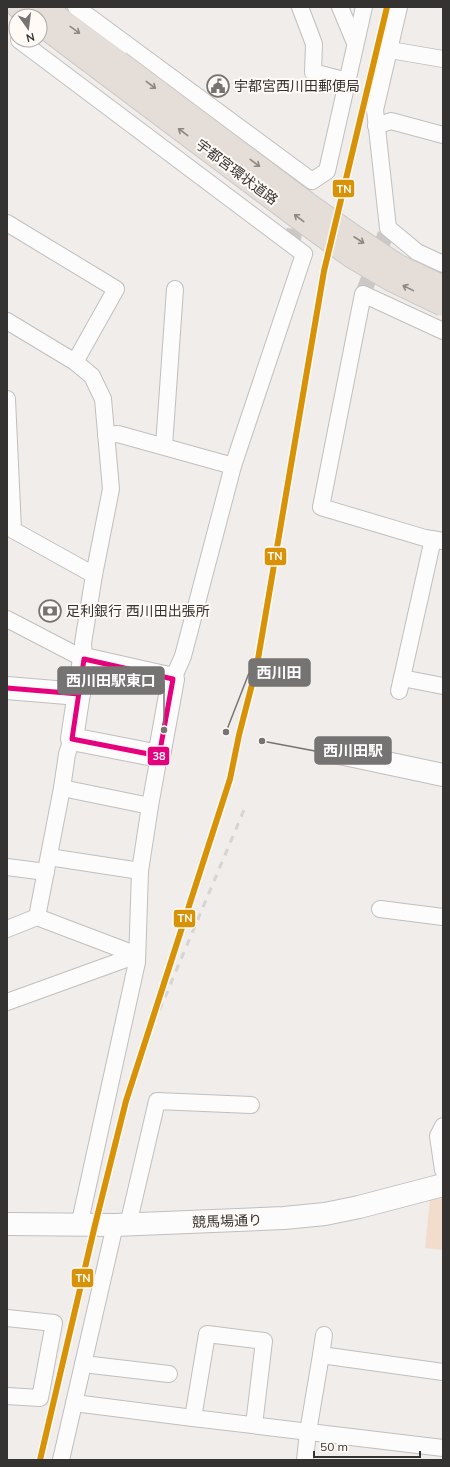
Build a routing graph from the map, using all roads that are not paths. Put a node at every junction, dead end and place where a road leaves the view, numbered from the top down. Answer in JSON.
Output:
{"nodes":[{"id":1,"x":44,"y":7,"type":"edge"},
{"id":2,"x":76,"y":7,"type":"edge"},
{"id":3,"x":300,"y":7,"type":"edge"},
{"id":4,"x":340,"y":7,"type":"edge"},
{"id":5,"x":364,"y":7,"type":"edge"},
{"id":6,"x":399,"y":7,"type":"edge"},
{"id":7,"x":48,"y":29,"type":"edge"},
{"id":8,"x":355,"y":43,"type":"junction"},
{"id":9,"x":29,"y":48,"type":"edge"},
{"id":10,"x":390,"y":50,"type":"junction"},
{"id":11,"x":443,"y":59,"type":"edge"},
{"id":12,"x":114,"y":69,"type":"junction"},
{"id":13,"x":347,"y":81,"type":"junction"},
{"id":14,"x":376,"y":126,"type":"junction"},
{"id":15,"x":443,"y":135,"type":"edge"},
{"id":16,"x":7,"y":223,"type":"edge"},
{"id":17,"x":443,"y":264,"type":"edge"},
{"id":18,"x":443,"y":287,"type":"edge"},
{"id":19,"x":175,"y":289,"type":"dead end"},
{"id":20,"x":443,"y":305,"type":"edge"},
{"id":21,"x":7,"y":322,"type":"edge"},
{"id":22,"x":443,"y":331,"type":"edge"},
{"id":23,"x":75,"y":362,"type":"junction"},
{"id":24,"x":7,"y":399,"type":"edge"},
{"id":25,"x":106,"y":435,"type":"junction"},
{"id":26,"x":164,"y":446,"type":"junction"},
{"id":27,"x":233,"y":466,"type":"junction"},
{"id":28,"x":10,"y":529,"type":"edge"},
{"id":29,"x":438,"y":540,"type":"edge"},
{"id":30,"x":94,"y":575,"type":"junction"},
{"id":31,"x":7,"y":619,"type":"edge"},
{"id":32,"x":84,"y":659,"type":"junction"},
{"id":33,"x":173,"y":679,"type":"junction"},
{"id":34,"x":443,"y":686,"type":"edge"},
{"id":35,"x":7,"y":688,"type":"edge"},
{"id":36,"x":79,"y":694,"type":"junction"},
{"id":37,"x":72,"y":739,"type":"junction"},
{"id":38,"x":335,"y":752,"type":"dead end"},
{"id":39,"x":159,"y":756,"type":"junction"},
{"id":40,"x":443,"y":775,"type":"edge"},
{"id":41,"x":62,"y":788,"type":"junction"},
{"id":42,"x":150,"y":806,"type":"junction"},
{"id":43,"x":47,"y":865,"type":"junction"},
{"id":44,"x":7,"y":867,"type":"edge"},
{"id":45,"x":140,"y":872,"type":"junction"},
{"id":46,"x":380,"y":909,"type":"dead end"},
{"id":47,"x":37,"y":917,"type":"junction"},
{"id":48,"x":443,"y":917,"type":"edge"},
{"id":49,"x":7,"y":929,"type":"edge"},
{"id":50,"x":137,"y":955,"type":"junction"},
{"id":51,"x":7,"y":1002,"type":"edge"},
{"id":52,"x":251,"y":1105,"type":"dead end"},
{"id":53,"x":443,"y":1126,"type":"edge"},
{"id":54,"x":443,"y":1170,"type":"edge"},
{"id":55,"x":443,"y":1185,"type":"edge"},
{"id":56,"x":7,"y":1224,"type":"edge"},
{"id":57,"x":121,"y":1225,"type":"junction"},
{"id":58,"x":79,"y":1226,"type":"junction"},
{"id":59,"x":7,"y":1318,"type":"edge"},
{"id":60,"x":324,"y":1335,"type":"dead end"},
{"id":61,"x":321,"y":1355,"type":"junction"},
{"id":62,"x":83,"y":1364,"type":"junction"},
{"id":63,"x":443,"y":1372,"type":"edge"},
{"id":64,"x":169,"y":1374,"type":"dead end"},
{"id":65,"x":7,"y":1396,"type":"edge"},
{"id":66,"x":74,"y":1403,"type":"junction"},
{"id":67,"x":193,"y":1418,"type":"junction"},
{"id":68,"x":254,"y":1425,"type":"junction"},
{"id":69,"x":308,"y":1432,"type":"junction"},
{"id":70,"x":443,"y":1448,"type":"edge"},
{"id":71,"x":64,"y":1460,"type":"edge"},
{"id":72,"x":305,"y":1460,"type":"edge"}],
"edges":[{"from":1,"to":12,"type":"highway","name":"宇都宮環状道路","one_way":true},
{"from":2,"to":13,"type":"street"},
{"from":3,"to":13,"type":"street"},
{"from":4,"to":8,"type":"street"},
{"from":5,"to":8,"type":"street"},
{"from":6,"to":10,"type":"street"},
{"from":7,"to":12,"type":"highway","name":"宇都宮環状道路"},
{"from":8,"to":13,"type":"street"},
{"from":9,"to":27,"type":"street"},
{"from":10,"to":11,"type":"street"},
{"from":10,"to":14,"type":"street"},
{"from":12,"to":18,"type":"highway","name":"宇都宮環状道路","one_way":true,"bridge":true},
{"from":20,"to":12,"type":"highway","name":"宇都宮環状道路","one_way":true,"bridge":true},
{"from":14,"to":15,"type":"street"},
{"from":14,"to":17,"type":"street"},
{"from":16,"to":23,"type":"street"},
{"from":19,"to":26,"type":"street"},
{"from":21,"to":23,"type":"street"},
{"from":22,"to":29,"type":"street"},
{"from":23,"to":25,"type":"street"},
{"from":24,"to":28,"type":"street"},
{"from":25,"to":26,"type":"street"},
{"from":25,"to":30,"type":"street"},
{"from":26,"to":27,"type":"street"},
{"from":27,"to":33,"type":"street"},
{"from":28,"to":30,"type":"street"},
{"from":29,"to":34,"type":"street"},
{"from":30,"to":32,"type":"street"},
{"from":31,"to":32,"type":"street"},
{"from":32,"to":33,"type":"street"},
{"from":32,"to":36,"type":"street"},
{"from":33,"to":39,"type":"street"},
{"from":35,"to":36,"type":"street"},
{"from":36,"to":37,"type":"street"},
{"from":37,"to":39,"type":"street"},
{"from":37,"to":41,"type":"street"},
{"from":38,"to":40,"type":"street"},
{"from":39,"to":42,"type":"street"},
{"from":41,"to":42,"type":"street"},
{"from":41,"to":43,"type":"street"},
{"from":42,"to":45,"type":"street"},
{"from":43,"to":44,"type":"street"},
{"from":43,"to":45,"type":"street"},
{"from":43,"to":47,"type":"street"},
{"from":45,"to":50,"type":"street"},
{"from":46,"to":48,"type":"street"},
{"from":47,"to":49,"type":"street"},
{"from":47,"to":50,"type":"street"},
{"from":50,"to":51,"type":"street"},
{"from":50,"to":58,"type":"street"},
{"from":52,"to":57,"type":"street"},
{"from":53,"to":54,"type":"street"},
{"from":55,"to":57,"type":"street","name":"競馬場通り"},
{"from":56,"to":58,"type":"street","name":"競馬場通り"},
{"from":57,"to":58,"type":"street","name":"競馬場通り"},
{"from":57,"to":62,"type":"street"},
{"from":59,"to":65,"type":"street"},
{"from":60,"to":61,"type":"street"},
{"from":61,"to":63,"type":"street"},
{"from":61,"to":69,"type":"street"},
{"from":62,"to":64,"type":"street"},
{"from":62,"to":66,"type":"street"},
{"from":66,"to":67,"type":"street"},
{"from":66,"to":71,"type":"street"},
{"from":67,"to":68,"type":"street"},
{"from":67,"to":68,"type":"street"},
{"from":68,"to":69,"type":"street"},
{"from":69,"to":70,"type":"street"},
{"from":69,"to":72,"type":"street"}]}
